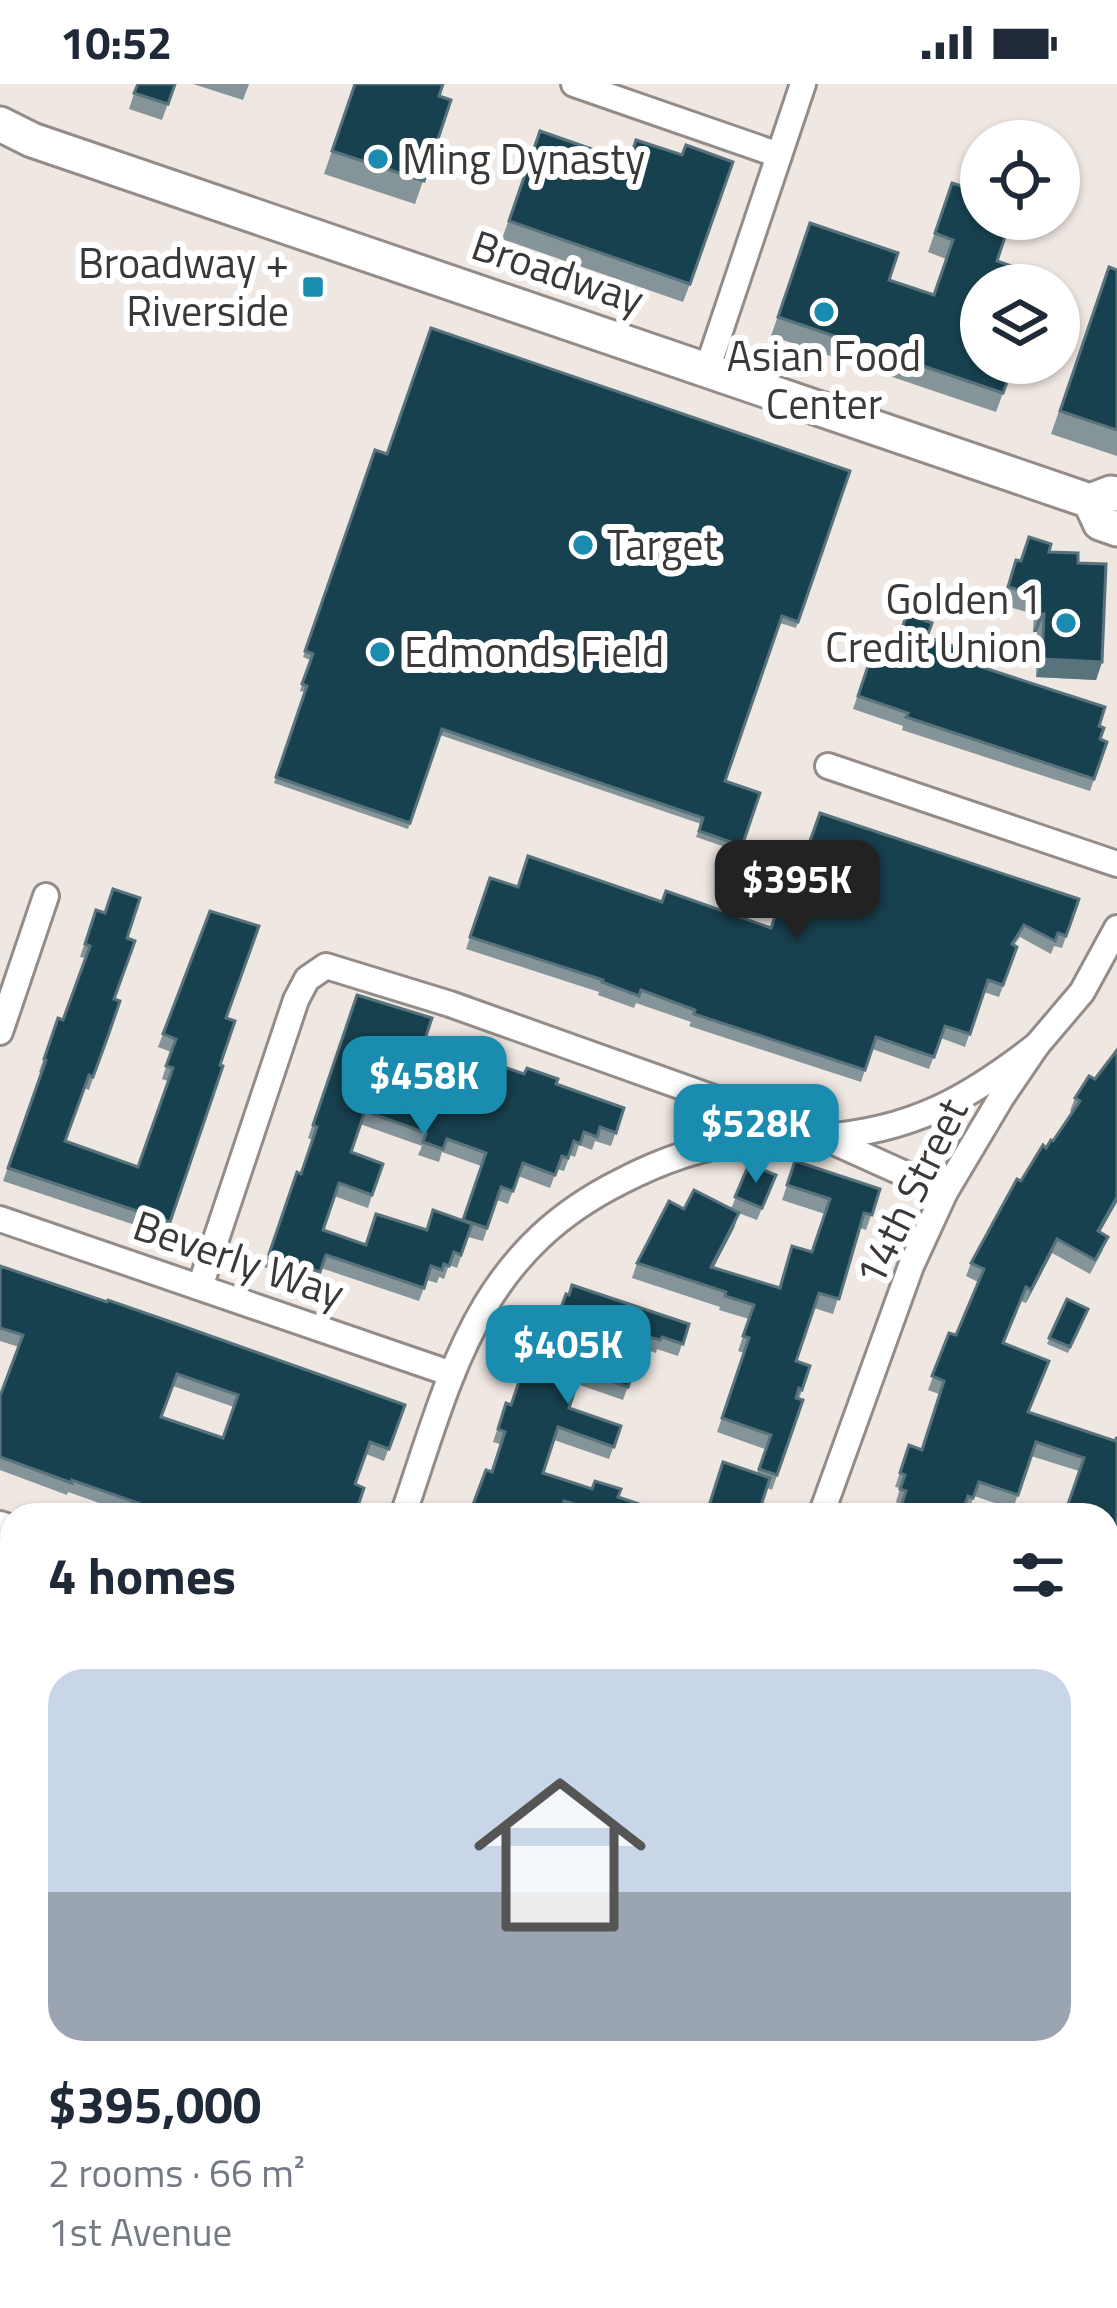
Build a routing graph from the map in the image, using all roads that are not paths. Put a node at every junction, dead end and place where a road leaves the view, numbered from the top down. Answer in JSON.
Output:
{"nodes":[{"id":1,"x":574,"y":84,"type":"edge"},
{"id":2,"x":803,"y":84,"type":"edge"},
{"id":3,"x":0,"y":124,"type":"edge"},
{"id":4,"x":779,"y":155,"type":"junction"},
{"id":5,"x":707,"y":370,"type":"junction"},
{"id":6,"x":1103,"y":498,"type":"edge"},
{"id":7,"x":1117,"y":529,"type":"edge"},
{"id":8,"x":828,"y":766,"type":"dead end"},
{"id":9,"x":1117,"y":864,"type":"edge"},
{"id":10,"x":46,"y":896,"type":"dead end"},
{"id":11,"x":1117,"y":928,"type":"edge"},
{"id":12,"x":0,"y":1032,"type":"edge"},
{"id":13,"x":1037,"y":1046,"type":"junction"},
{"id":14,"x":823,"y":1137,"type":"junction"},
{"id":15,"x":945,"y":1192,"type":"junction"},
{"id":16,"x":0,"y":1219,"type":"edge"},
{"id":17,"x":200,"y":1287,"type":"junction"},
{"id":18,"x":452,"y":1374,"type":"junction"},
{"id":19,"x":407,"y":1503,"type":"edge"},
{"id":20,"x":825,"y":1503,"type":"edge"}],
"edges":[{"from":1,"to":4,"type":"street"},
{"from":2,"to":4,"type":"street"},
{"from":3,"to":5,"type":"main road","name":"Broadway"},
{"from":4,"to":5,"type":"street"},
{"from":5,"to":6,"type":"main road","name":"Broadway"},
{"from":6,"to":7,"type":"main road","name":"Broadway"},
{"from":8,"to":9,"type":"street"},
{"from":10,"to":12,"type":"street"},
{"from":11,"to":13,"type":"street","name":"14th Street"},
{"from":13,"to":14,"type":"street"},
{"from":13,"to":15,"type":"street","name":"14th Street"},
{"from":14,"to":15,"type":"street"},
{"from":14,"to":17,"type":"street"},
{"from":14,"to":18,"type":"street"},
{"from":15,"to":20,"type":"street","name":"14th Street"},
{"from":16,"to":17,"type":"street","name":"Beverly Way"},
{"from":17,"to":18,"type":"street","name":"Beverly Way"},
{"from":18,"to":19,"type":"street"}]}
